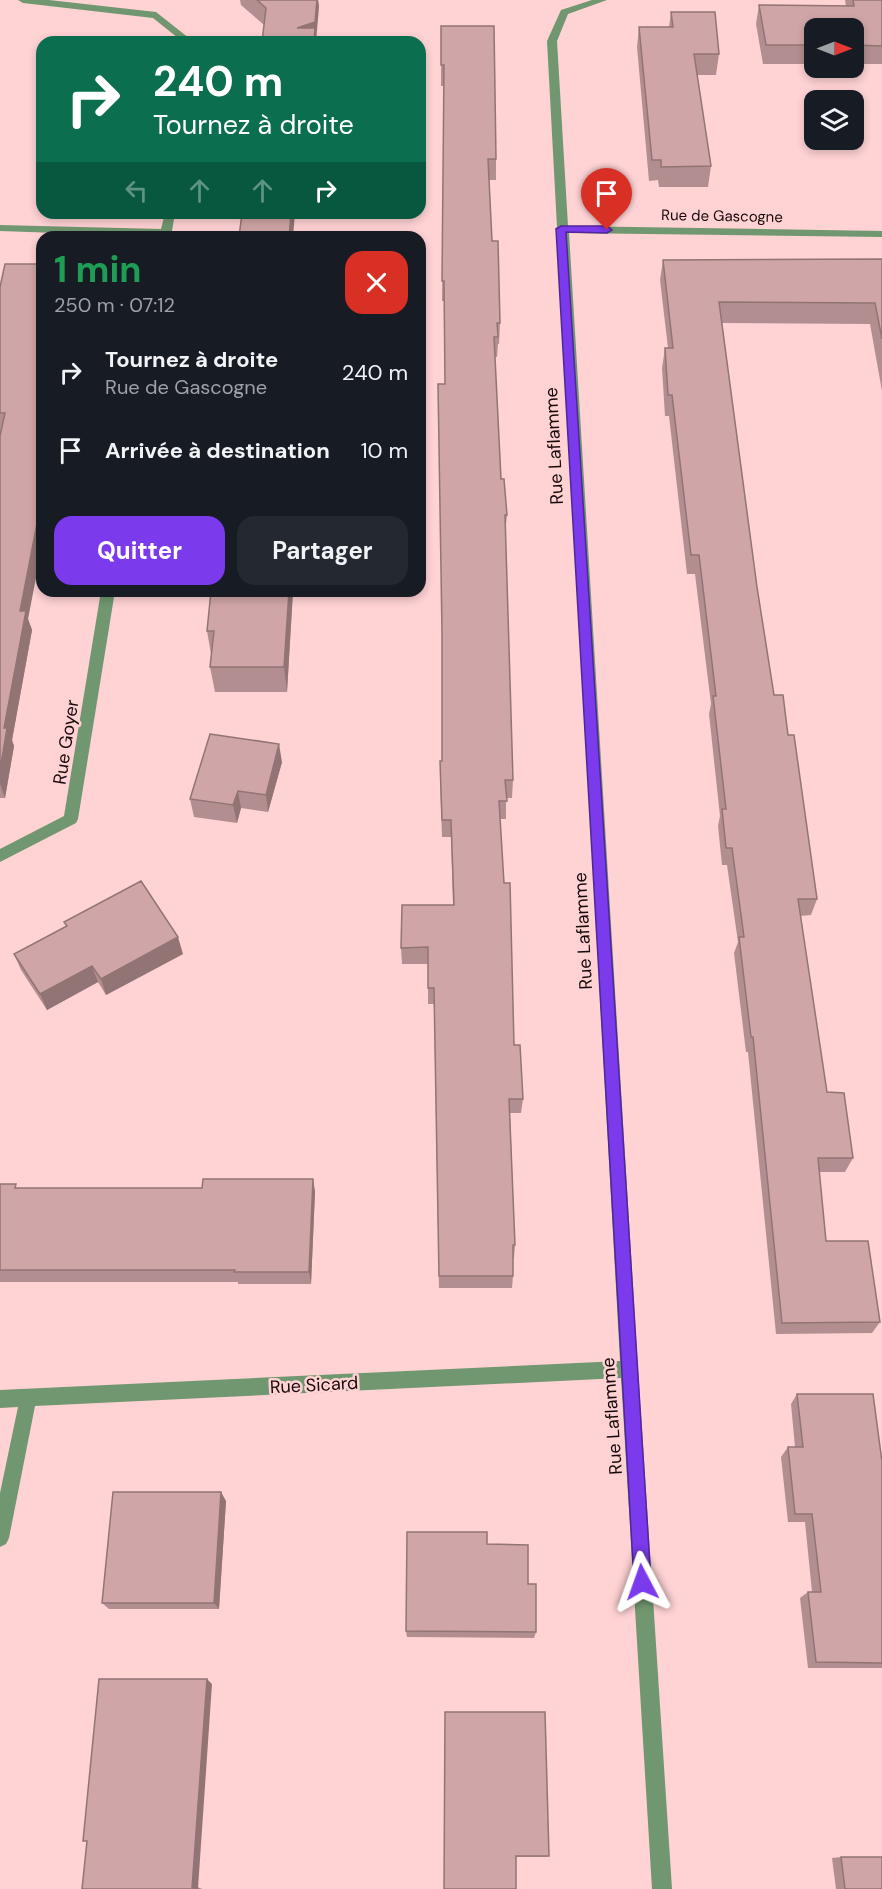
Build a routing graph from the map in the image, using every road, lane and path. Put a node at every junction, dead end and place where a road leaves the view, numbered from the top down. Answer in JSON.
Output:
{"nodes":[{"id":1,"x":23,"y":0,"type":"edge"},
{"id":2,"x":602,"y":0,"type":"edge"},
{"id":3,"x":182,"y":36,"type":"edge"},
{"id":4,"x":0,"y":228,"type":"edge"},
{"id":5,"x":561,"y":229,"type":"junction"},
{"id":6,"x":71,"y":231,"type":"edge"},
{"id":7,"x":882,"y":234,"type":"edge"},
{"id":8,"x":107,"y":597,"type":"edge"},
{"id":9,"x":0,"y":856,"type":"edge"},
{"id":10,"x":629,"y":1369,"type":"junction"},
{"id":11,"x":0,"y":1399,"type":"edge"},
{"id":12,"x":28,"y":1399,"type":"junction"},
{"id":13,"x":0,"y":1538,"type":"edge"},
{"id":14,"x":662,"y":1889,"type":"edge"}],
"edges":[{"from":1,"to":3,"type":"street"},
{"from":2,"to":5,"type":"street","name":"Rue Laflamme"},
{"from":4,"to":6,"type":"street"},
{"from":5,"to":7,"type":"street","name":"Rue de Gascogne"},
{"from":5,"to":10,"type":"street","name":"Rue Laflamme"},
{"from":8,"to":9,"type":"street","name":"Rue Goyer"},
{"from":10,"to":12,"type":"street","name":"Rue Sicard"},
{"from":10,"to":14,"type":"street","name":"Rue Laflamme"},
{"from":11,"to":12,"type":"street","name":"Rue Sicard"},
{"from":12,"to":13,"type":"street"}]}
